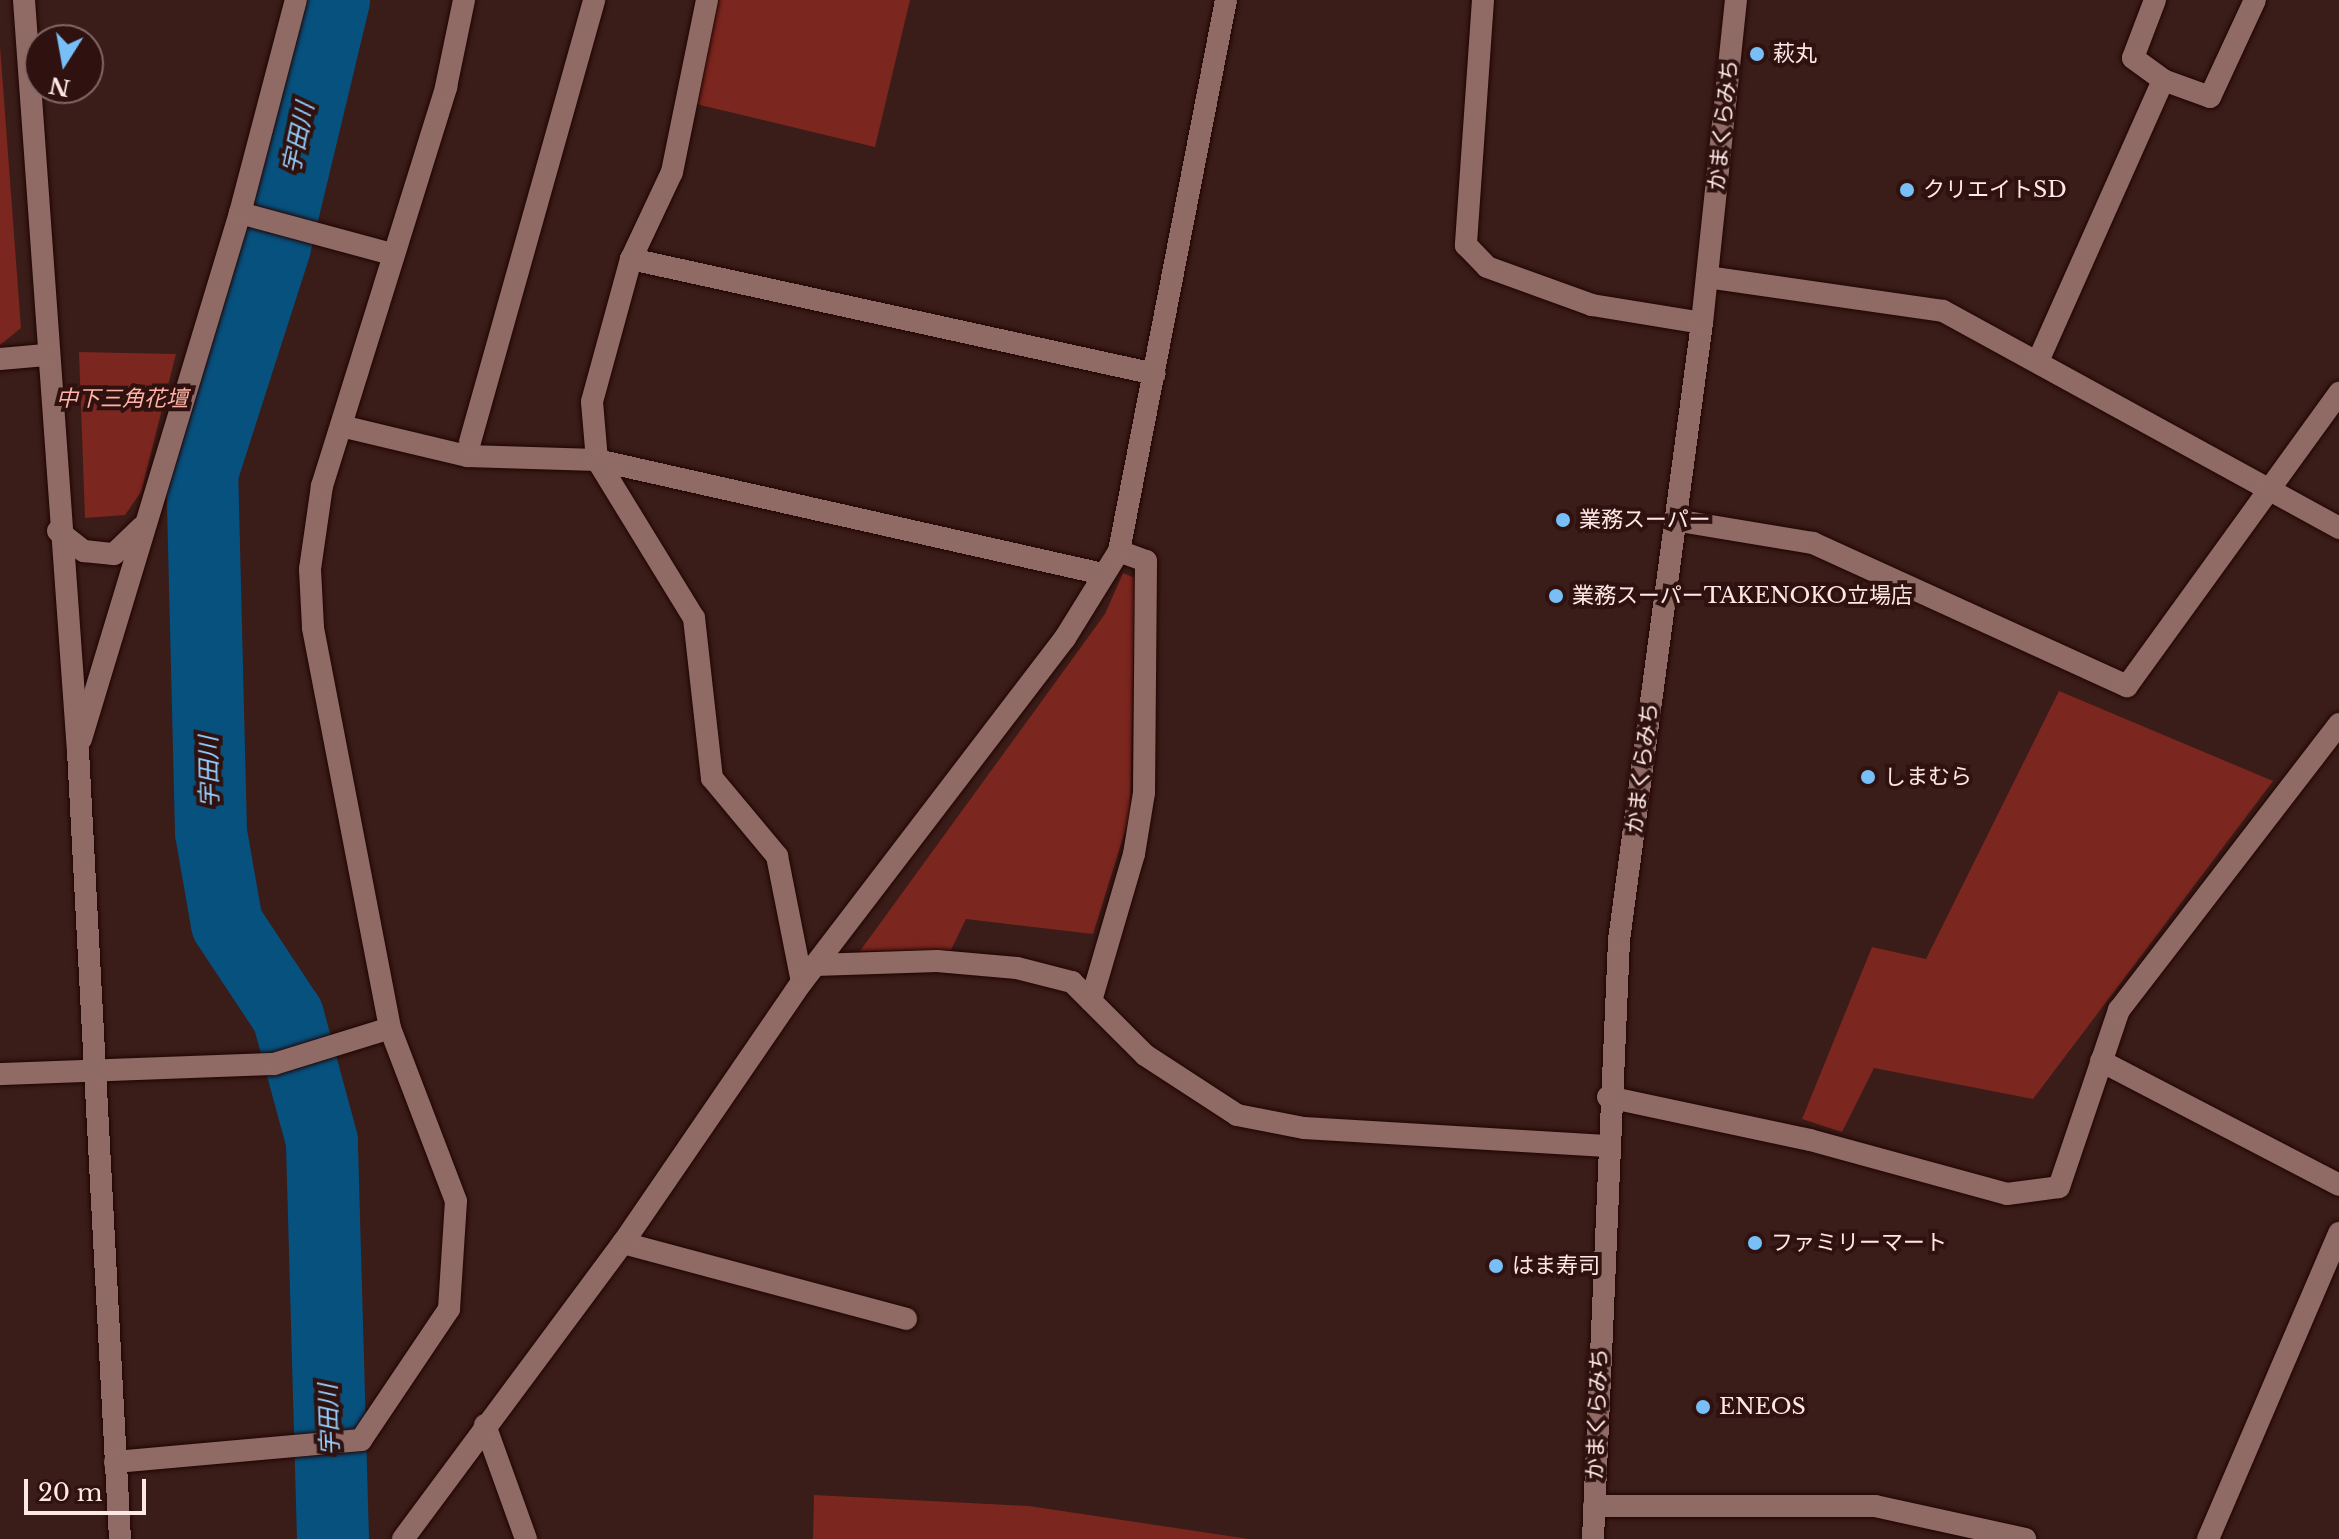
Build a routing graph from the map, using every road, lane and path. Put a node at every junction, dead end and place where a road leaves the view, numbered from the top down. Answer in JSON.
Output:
{"nodes":[{"id":1,"x":24,"y":0,"type":"edge"},
{"id":2,"x":296,"y":0,"type":"edge"},
{"id":3,"x":464,"y":0,"type":"edge"},
{"id":4,"x":594,"y":0,"type":"edge"},
{"id":5,"x":707,"y":0,"type":"edge"},
{"id":6,"x":1226,"y":0,"type":"edge"},
{"id":7,"x":1483,"y":0,"type":"edge"},
{"id":8,"x":1736,"y":0,"type":"edge"},
{"id":9,"x":2155,"y":0,"type":"edge"},
{"id":10,"x":2255,"y":0,"type":"edge"},
{"id":11,"x":2163,"y":80,"type":"junction"},
{"id":12,"x":240,"y":213,"type":"junction"},
{"id":13,"x":392,"y":254,"type":"junction"},
{"id":14,"x":631,"y":259,"type":"junction"},
{"id":15,"x":1707,"y":277,"type":"junction"},
{"id":16,"x":1702,"y":323,"type":"junction"},
{"id":17,"x":46,"y":355,"type":"junction"},
{"id":18,"x":0,"y":359,"type":"edge"},
{"id":19,"x":2039,"y":359,"type":"junction"},
{"id":20,"x":1155,"y":374,"type":"junction"},
{"id":21,"x":2339,"y":393,"type":"edge"},
{"id":22,"x":341,"y":426,"type":"junction"},
{"id":23,"x":470,"y":442,"type":"dead end"},
{"id":24,"x":597,"y":460,"type":"junction"},
{"id":25,"x":2269,"y":485,"type":"junction"},
{"id":26,"x":1674,"y":520,"type":"junction"},
{"id":27,"x":143,"y":526,"type":"junction"},
{"id":28,"x":2339,"y":528,"type":"edge"},
{"id":29,"x":58,"y":531,"type":"junction"},
{"id":30,"x":1119,"y":551,"type":"junction"},
{"id":31,"x":1103,"y":574,"type":"junction"},
{"id":32,"x":2339,"y":724,"type":"edge"},
{"id":33,"x":78,"y":751,"type":"junction"},
{"id":34,"x":808,"y":973,"type":"junction"},
{"id":35,"x":1091,"y":1001,"type":"junction"},
{"id":36,"x":390,"y":1028,"type":"junction"},
{"id":37,"x":2101,"y":1061,"type":"junction"},
{"id":38,"x":90,"y":1072,"type":"junction"},
{"id":39,"x":0,"y":1074,"type":"edge"},
{"id":40,"x":1608,"y":1097,"type":"junction"},
{"id":41,"x":1606,"y":1146,"type":"junction"},
{"id":42,"x":2339,"y":1185,"type":"edge"},
{"id":43,"x":2339,"y":1233,"type":"edge"},
{"id":44,"x":623,"y":1243,"type":"junction"},
{"id":45,"x":906,"y":1319,"type":"dead end"},
{"id":46,"x":485,"y":1425,"type":"junction"},
{"id":47,"x":115,"y":1462,"type":"junction"},
{"id":48,"x":1594,"y":1506,"type":"junction"},
{"id":49,"x":1948,"y":1529,"type":"edge"},
{"id":50,"x":120,"y":1539,"type":"edge"},
{"id":51,"x":403,"y":1539,"type":"edge"},
{"id":52,"x":527,"y":1539,"type":"edge"},
{"id":53,"x":1593,"y":1539,"type":"edge"},
{"id":54,"x":2025,"y":1539,"type":"edge"},
{"id":55,"x":2208,"y":1539,"type":"edge"}],
"edges":[{"from":1,"to":17,"type":"street"},
{"from":2,"to":12,"type":"street"},
{"from":3,"to":13,"type":"street"},
{"from":4,"to":23,"type":"street"},
{"from":5,"to":14,"type":"street"},
{"from":6,"to":20,"type":"street"},
{"from":7,"to":16,"type":"street"},
{"from":8,"to":15,"type":"street","name":"かまくらみち"},
{"from":9,"to":11,"type":"street"},
{"from":10,"to":11,"type":"street"},
{"from":11,"to":19,"type":"street"},
{"from":12,"to":13,"type":"street"},
{"from":12,"to":27,"type":"street"},
{"from":13,"to":22,"type":"street"},
{"from":14,"to":20,"type":"street"},
{"from":14,"to":24,"type":"street"},
{"from":15,"to":16,"type":"street","name":"かまくらみち"},
{"from":15,"to":19,"type":"street"},
{"from":16,"to":26,"type":"street","name":"かまくらみち"},
{"from":17,"to":18,"type":"street"},
{"from":17,"to":29,"type":"street"},
{"from":19,"to":25,"type":"street"},
{"from":20,"to":30,"type":"street"},
{"from":21,"to":25,"type":"street"},
{"from":22,"to":24,"type":"street"},
{"from":22,"to":36,"type":"street"},
{"from":24,"to":31,"type":"street"},
{"from":24,"to":34,"type":"street"},
{"from":25,"to":26,"type":"street"},
{"from":25,"to":28,"type":"street"},
{"from":26,"to":40,"type":"street","name":"かまくらみち"},
{"from":27,"to":29,"type":"street"},
{"from":27,"to":33,"type":"street"},
{"from":29,"to":33,"type":"street"},
{"from":30,"to":31,"type":"street"},
{"from":30,"to":35,"type":"street"},
{"from":31,"to":34,"type":"street"},
{"from":32,"to":37,"type":"street"},
{"from":33,"to":38,"type":"street"},
{"from":34,"to":35,"type":"street"},
{"from":34,"to":44,"type":"street"},
{"from":35,"to":41,"type":"street"},
{"from":36,"to":38,"type":"street"},
{"from":36,"to":47,"type":"street"},
{"from":37,"to":40,"type":"street"},
{"from":37,"to":42,"type":"street"},
{"from":38,"to":39,"type":"street"},
{"from":38,"to":47,"type":"street"},
{"from":40,"to":41,"type":"street","name":"かまくらみち"},
{"from":41,"to":48,"type":"street","name":"かまくらみち"},
{"from":43,"to":55,"type":"street"},
{"from":44,"to":45,"type":"street"},
{"from":44,"to":46,"type":"street"},
{"from":46,"to":51,"type":"street"},
{"from":46,"to":52,"type":"street"},
{"from":47,"to":50,"type":"street"},
{"from":48,"to":49,"type":"street"},
{"from":48,"to":53,"type":"street","name":"かまくらみち"},
{"from":49,"to":54,"type":"street"}]}
